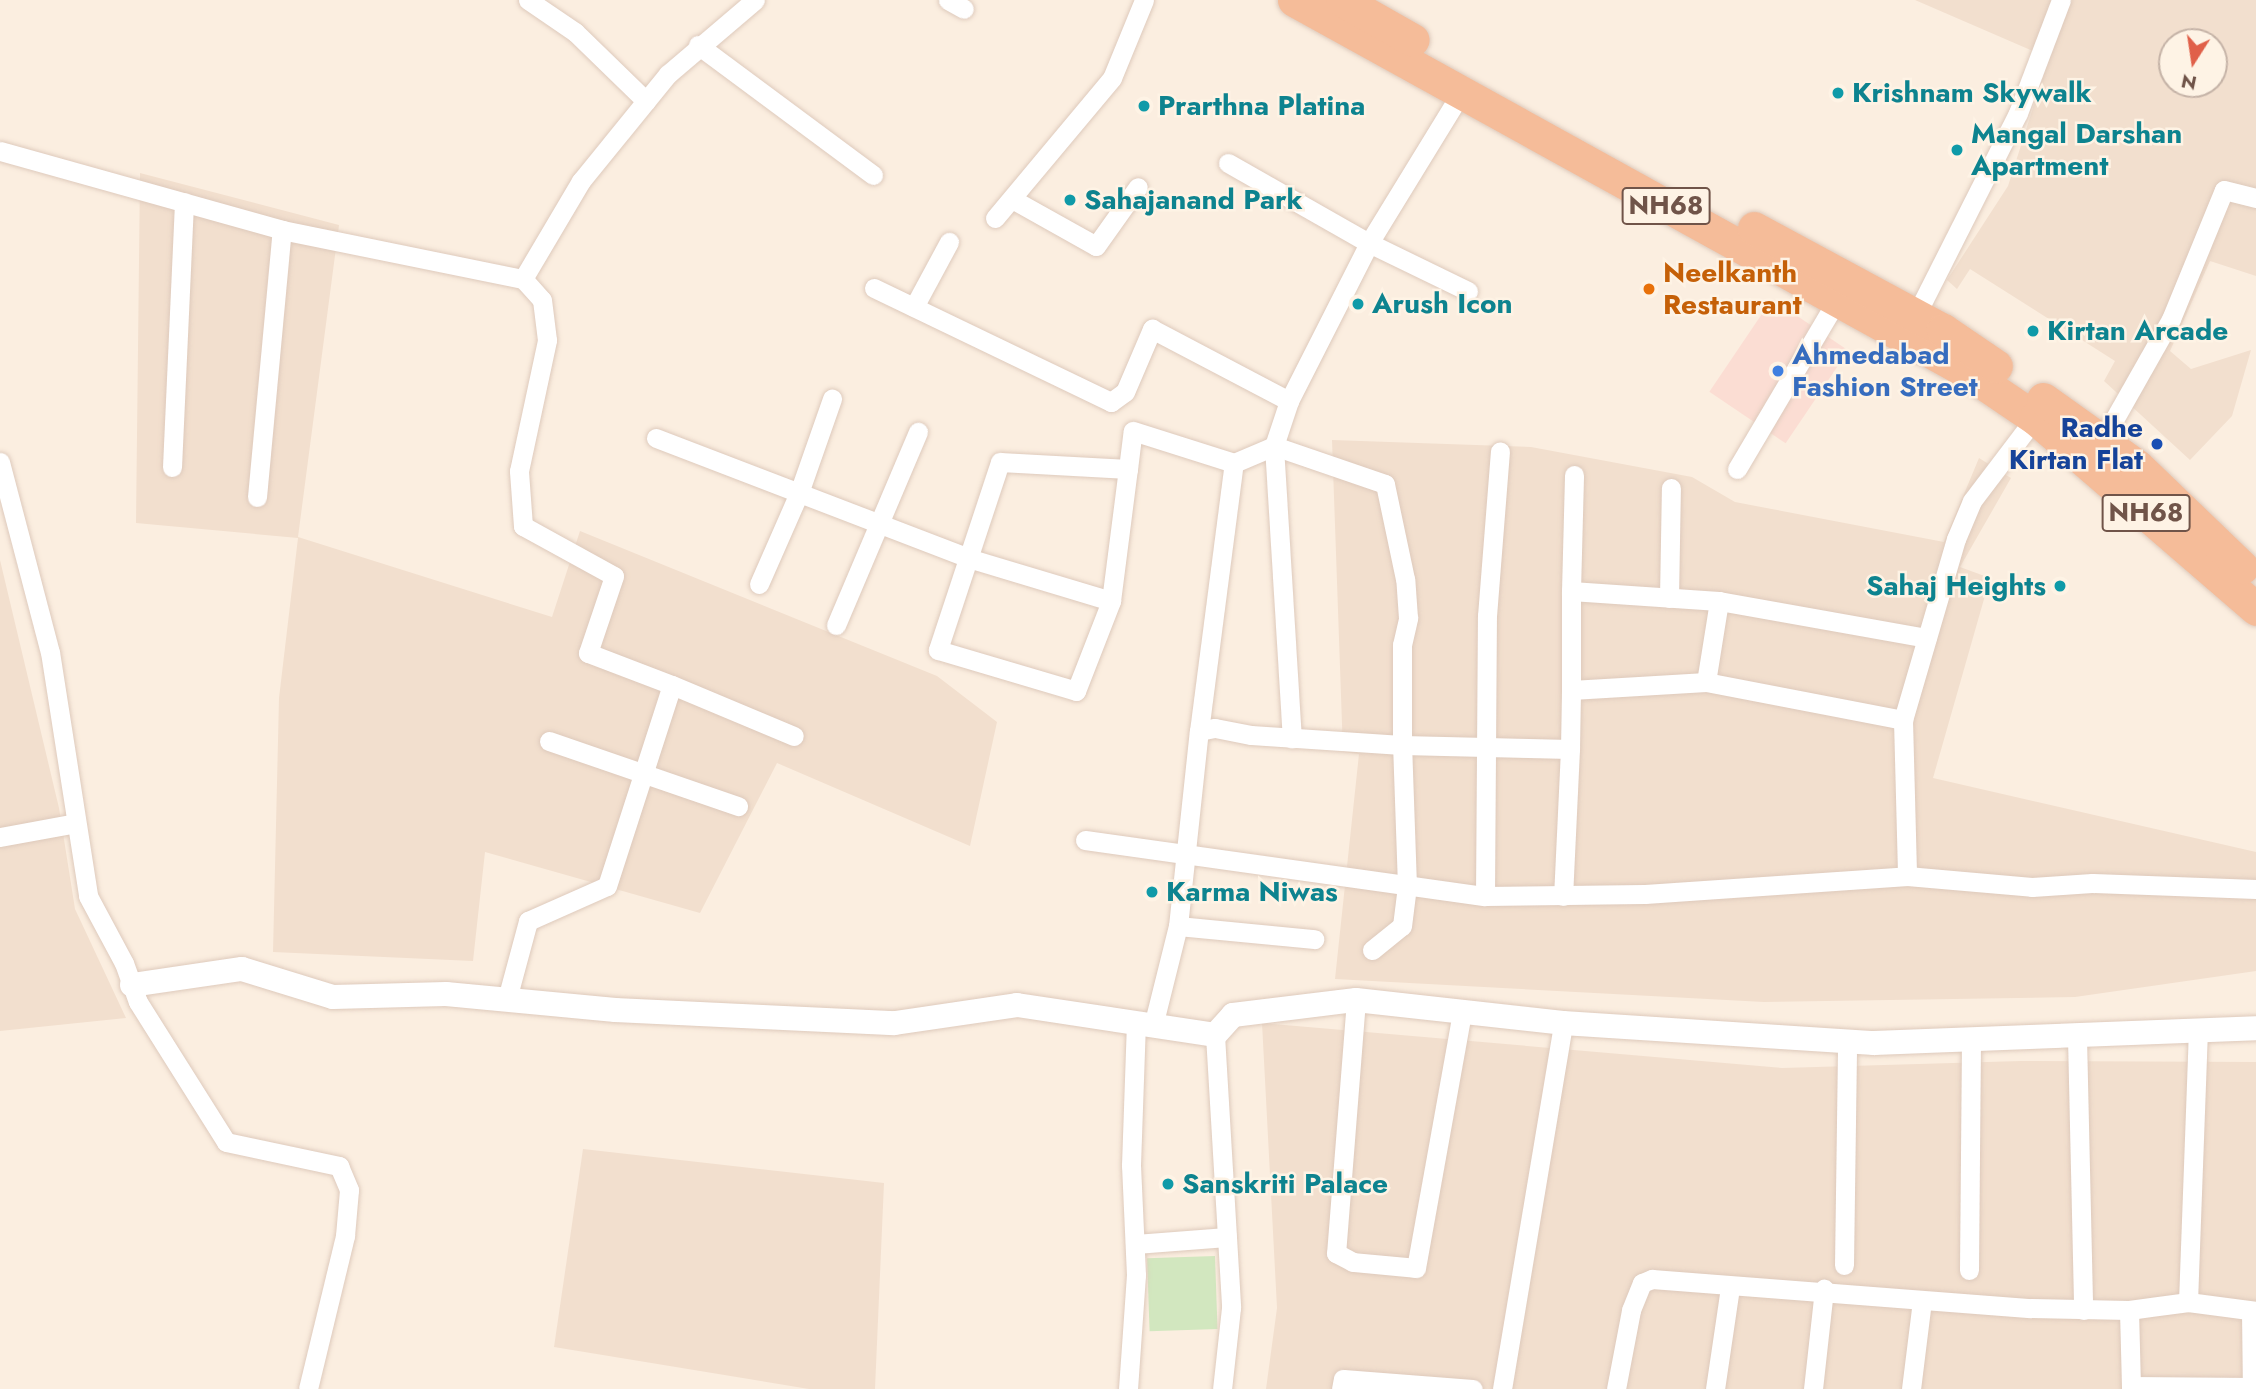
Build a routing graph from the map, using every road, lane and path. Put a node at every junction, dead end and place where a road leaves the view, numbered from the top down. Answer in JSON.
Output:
{"nodes":[{"id":1,"x":528,"y":0,"type":"edge"},
{"id":2,"x":755,"y":0,"type":"edge"},
{"id":3,"x":1144,"y":0,"type":"edge"},
{"id":4,"x":1294,"y":0,"type":"edge"},
{"id":5,"x":1342,"y":0,"type":"edge"},
{"id":6,"x":2061,"y":0,"type":"edge"},
{"id":7,"x":698,"y":45,"type":"junction"},
{"id":8,"x":1461,"y":93,"type":"junction"},
{"id":9,"x":646,"y":101,"type":"junction"},
{"id":10,"x":0,"y":151,"type":"edge"},
{"id":11,"x":1228,"y":163,"type":"dead end"},
{"id":12,"x":873,"y":175,"type":"dead end"},
{"id":13,"x":1138,"y":187,"type":"dead end"},
{"id":14,"x":2256,"y":198,"type":"edge"},
{"id":15,"x":1012,"y":199,"type":"junction"},
{"id":16,"x":184,"y":202,"type":"junction"},
{"id":17,"x":995,"y":218,"type":"dead end"},
{"id":18,"x":282,"y":230,"type":"junction"},
{"id":19,"x":949,"y":242,"type":"dead end"},
{"id":20,"x":1369,"y":243,"type":"junction"},
{"id":21,"x":523,"y":279,"type":"junction"},
{"id":22,"x":874,"y":288,"type":"dead end"},
{"id":23,"x":1468,"y":291,"type":"dead end"},
{"id":24,"x":1837,"y":300,"type":"junction"},
{"id":25,"x":914,"y":307,"type":"junction"},
{"id":26,"x":1916,"y":315,"type":"junction"},
{"id":27,"x":832,"y":399,"type":"dead end"},
{"id":28,"x":1289,"y":401,"type":"junction"},
{"id":29,"x":2035,"y":418,"type":"junction"},
{"id":30,"x":919,"y":432,"type":"dead end"},
{"id":31,"x":656,"y":438,"type":"dead end"},
{"id":32,"x":2102,"y":440,"type":"junction"},
{"id":33,"x":1274,"y":446,"type":"junction"},
{"id":34,"x":1500,"y":452,"type":"dead end"},
{"id":35,"x":0,"y":462,"type":"edge"},
{"id":36,"x":1234,"y":463,"type":"junction"},
{"id":37,"x":172,"y":467,"type":"dead end"},
{"id":38,"x":1128,"y":469,"type":"junction"},
{"id":39,"x":1737,"y":469,"type":"dead end"},
{"id":40,"x":1574,"y":475,"type":"dead end"},
{"id":41,"x":1671,"y":488,"type":"dead end"},
{"id":42,"x":799,"y":493,"type":"junction"},
{"id":43,"x":257,"y":496,"type":"dead end"},
{"id":44,"x":878,"y":523,"type":"junction"},
{"id":45,"x":968,"y":558,"type":"junction"},
{"id":46,"x":2256,"y":581,"type":"edge"},
{"id":47,"x":759,"y":584,"type":"dead end"},
{"id":48,"x":1571,"y":591,"type":"junction"},
{"id":49,"x":1669,"y":598,"type":"junction"},
{"id":50,"x":1111,"y":601,"type":"junction"},
{"id":51,"x":1719,"y":601,"type":"junction"},
{"id":52,"x":2256,"y":609,"type":"edge"},
{"id":53,"x":836,"y":625,"type":"dead end"},
{"id":54,"x":1927,"y":638,"type":"junction"},
{"id":55,"x":1706,"y":682,"type":"junction"},
{"id":56,"x":672,"y":685,"type":"junction"},
{"id":57,"x":1571,"y":690,"type":"junction"},
{"id":58,"x":1903,"y":720,"type":"junction"},
{"id":59,"x":1199,"y":731,"type":"junction"},
{"id":60,"x":794,"y":736,"type":"dead end"},
{"id":61,"x":1292,"y":738,"type":"junction"},
{"id":62,"x":549,"y":741,"type":"dead end"},
{"id":63,"x":1402,"y":745,"type":"junction"},
{"id":64,"x":1484,"y":748,"type":"junction"},
{"id":65,"x":1570,"y":749,"type":"junction"},
{"id":66,"x":643,"y":774,"type":"junction"},
{"id":67,"x":738,"y":806,"type":"dead end"},
{"id":68,"x":76,"y":823,"type":"junction"},
{"id":69,"x":0,"y":837,"type":"edge"},
{"id":70,"x":1084,"y":840,"type":"dead end"},
{"id":71,"x":1185,"y":851,"type":"junction"},
{"id":72,"x":1907,"y":876,"type":"junction"},
{"id":73,"x":1407,"y":886,"type":"junction"},
{"id":74,"x":2256,"y":889,"type":"edge"},
{"id":75,"x":1485,"y":896,"type":"junction"},
{"id":76,"x":1563,"y":896,"type":"junction"},
{"id":77,"x":1178,"y":926,"type":"junction"},
{"id":78,"x":1314,"y":939,"type":"dead end"},
{"id":79,"x":1372,"y":950,"type":"dead end"},
{"id":80,"x":132,"y":985,"type":"junction"},
{"id":81,"x":507,"y":999,"type":"junction"},
{"id":82,"x":1356,"y":1000,"type":"junction"},
{"id":83,"x":1462,"y":1012,"type":"junction"},
{"id":84,"x":1563,"y":1023,"type":"junction"},
{"id":85,"x":1144,"y":1025,"type":"junction"},
{"id":86,"x":2256,"y":1028,"type":"edge"},
{"id":87,"x":2198,"y":1032,"type":"junction"},
{"id":88,"x":1215,"y":1035,"type":"junction"},
{"id":89,"x":2077,"y":1037,"type":"junction"},
{"id":90,"x":1971,"y":1039,"type":"junction"},
{"id":91,"x":1847,"y":1041,"type":"junction"},
{"id":92,"x":1227,"y":1237,"type":"junction"},
{"id":93,"x":1135,"y":1244,"type":"junction"},
{"id":94,"x":1844,"y":1265,"type":"dead end"},
{"id":95,"x":1969,"y":1270,"type":"dead end"},
{"id":96,"x":1730,"y":1287,"type":"junction"},
{"id":97,"x":1824,"y":1289,"type":"junction"},
{"id":98,"x":1922,"y":1301,"type":"junction"},
{"id":99,"x":2188,"y":1302,"type":"junction"},
{"id":100,"x":2083,"y":1310,"type":"junction"},
{"id":101,"x":2129,"y":1310,"type":"junction"},
{"id":102,"x":2253,"y":1312,"type":"edge"},
{"id":103,"x":2131,"y":1388,"type":"edge"},
{"id":104,"x":2252,"y":1388,"type":"edge"},
{"id":105,"x":308,"y":1389,"type":"edge"},
{"id":106,"x":1128,"y":1389,"type":"edge"},
{"id":107,"x":1222,"y":1389,"type":"edge"},
{"id":108,"x":1341,"y":1389,"type":"edge"},
{"id":109,"x":1473,"y":1389,"type":"edge"},
{"id":110,"x":1502,"y":1389,"type":"edge"},
{"id":111,"x":1616,"y":1389,"type":"edge"},
{"id":112,"x":1715,"y":1389,"type":"edge"},
{"id":113,"x":1813,"y":1389,"type":"edge"},
{"id":114,"x":1911,"y":1389,"type":"edge"}],
"edges":[{"from":1,"to":9,"type":"street"},
{"from":2,"to":7,"type":"street"},
{"from":3,"to":15,"type":"street"},
{"from":4,"to":8,"type":"highway","number":"NH68"},
{"from":5,"to":26,"type":"highway","number":"NH68"},
{"from":6,"to":26,"type":"street"},
{"from":7,"to":9,"type":"street"},
{"from":7,"to":12,"type":"street"},
{"from":8,"to":20,"type":"street"},
{"from":8,"to":24,"type":"highway","number":"NH68"},
{"from":9,"to":21,"type":"street"},
{"from":10,"to":16,"type":"street"},
{"from":11,"to":20,"type":"street"},
{"from":13,"to":15,"type":"street"},
{"from":14,"to":32,"type":"street"},
{"from":15,"to":17,"type":"street"},
{"from":16,"to":18,"type":"street"},
{"from":16,"to":37,"type":"street"},
{"from":18,"to":21,"type":"street"},
{"from":18,"to":43,"type":"street"},
{"from":19,"to":25,"type":"street"},
{"from":20,"to":23,"type":"street"},
{"from":20,"to":28,"type":"street"},
{"from":21,"to":56,"type":"street"},
{"from":22,"to":25,"type":"street"},
{"from":24,"to":29,"type":"highway","number":"NH68"},
{"from":24,"to":39,"type":"street"},
{"from":25,"to":28,"type":"street"},
{"from":26,"to":32,"type":"highway","number":"NH68"},
{"from":27,"to":42,"type":"street"},
{"from":28,"to":33,"type":"street"},
{"from":29,"to":52,"type":"highway","number":"NH68"},
{"from":29,"to":54,"type":"street"},
{"from":30,"to":44,"type":"street"},
{"from":31,"to":42,"type":"street"},
{"from":32,"to":46,"type":"highway","number":"NH68"},
{"from":33,"to":36,"type":"street"},
{"from":33,"to":61,"type":"street"},
{"from":33,"to":63,"type":"street"},
{"from":34,"to":64,"type":"street"},
{"from":35,"to":68,"type":"street"},
{"from":36,"to":38,"type":"street"},
{"from":36,"to":59,"type":"street"},
{"from":38,"to":45,"type":"street"},
{"from":38,"to":50,"type":"street"},
{"from":40,"to":48,"type":"street"},
{"from":41,"to":49,"type":"street"},
{"from":42,"to":44,"type":"street"},
{"from":42,"to":47,"type":"street"},
{"from":44,"to":45,"type":"street"},
{"from":44,"to":53,"type":"street"},
{"from":45,"to":50,"type":"street"},
{"from":45,"to":50,"type":"street"},
{"from":48,"to":49,"type":"street"},
{"from":48,"to":57,"type":"street"},
{"from":49,"to":51,"type":"street"},
{"from":51,"to":54,"type":"street"},
{"from":51,"to":55,"type":"street"},
{"from":54,"to":58,"type":"street"},
{"from":55,"to":57,"type":"street"},
{"from":55,"to":58,"type":"street"},
{"from":56,"to":60,"type":"street"},
{"from":56,"to":66,"type":"street"},
{"from":57,"to":65,"type":"street"},
{"from":58,"to":72,"type":"street"},
{"from":59,"to":61,"type":"street"},
{"from":59,"to":71,"type":"street"},
{"from":61,"to":63,"type":"street"},
{"from":62,"to":66,"type":"street"},
{"from":63,"to":64,"type":"street"},
{"from":63,"to":73,"type":"street"},
{"from":64,"to":65,"type":"street"},
{"from":64,"to":75,"type":"street"},
{"from":65,"to":76,"type":"street"},
{"from":66,"to":67,"type":"street"},
{"from":66,"to":81,"type":"street"},
{"from":68,"to":69,"type":"street"},
{"from":68,"to":80,"type":"street"},
{"from":70,"to":71,"type":"street"},
{"from":71,"to":73,"type":"street"},
{"from":71,"to":77,"type":"street"},
{"from":72,"to":74,"type":"street"},
{"from":72,"to":76,"type":"street"},
{"from":73,"to":75,"type":"street"},
{"from":73,"to":79,"type":"street"},
{"from":75,"to":76,"type":"street"},
{"from":77,"to":78,"type":"street"},
{"from":77,"to":85,"type":"street"},
{"from":80,"to":81,"type":"street"},
{"from":80,"to":105,"type":"street"},
{"from":81,"to":85,"type":"street"},
{"from":82,"to":83,"type":"street"},
{"from":82,"to":83,"type":"street"},
{"from":82,"to":88,"type":"street"},
{"from":83,"to":84,"type":"street"},
{"from":84,"to":91,"type":"street"},
{"from":84,"to":110,"type":"street"},
{"from":85,"to":88,"type":"street"},
{"from":85,"to":93,"type":"street"},
{"from":86,"to":87,"type":"street"},
{"from":87,"to":89,"type":"street"},
{"from":87,"to":99,"type":"street"},
{"from":88,"to":92,"type":"street"},
{"from":89,"to":90,"type":"street"},
{"from":89,"to":100,"type":"street"},
{"from":90,"to":91,"type":"street"},
{"from":90,"to":95,"type":"street"},
{"from":91,"to":94,"type":"street"},
{"from":92,"to":93,"type":"street"},
{"from":92,"to":107,"type":"street"},
{"from":93,"to":106,"type":"street"},
{"from":96,"to":97,"type":"street"},
{"from":96,"to":111,"type":"street"},
{"from":96,"to":112,"type":"street"},
{"from":97,"to":98,"type":"street"},
{"from":97,"to":113,"type":"street"},
{"from":98,"to":100,"type":"street"},
{"from":98,"to":114,"type":"street"},
{"from":99,"to":101,"type":"street"},
{"from":99,"to":102,"type":"street"},
{"from":100,"to":101,"type":"street"},
{"from":101,"to":103,"type":"street"},
{"from":102,"to":104,"type":"street"},
{"from":103,"to":104,"type":"street"},
{"from":108,"to":109,"type":"street"}]}
